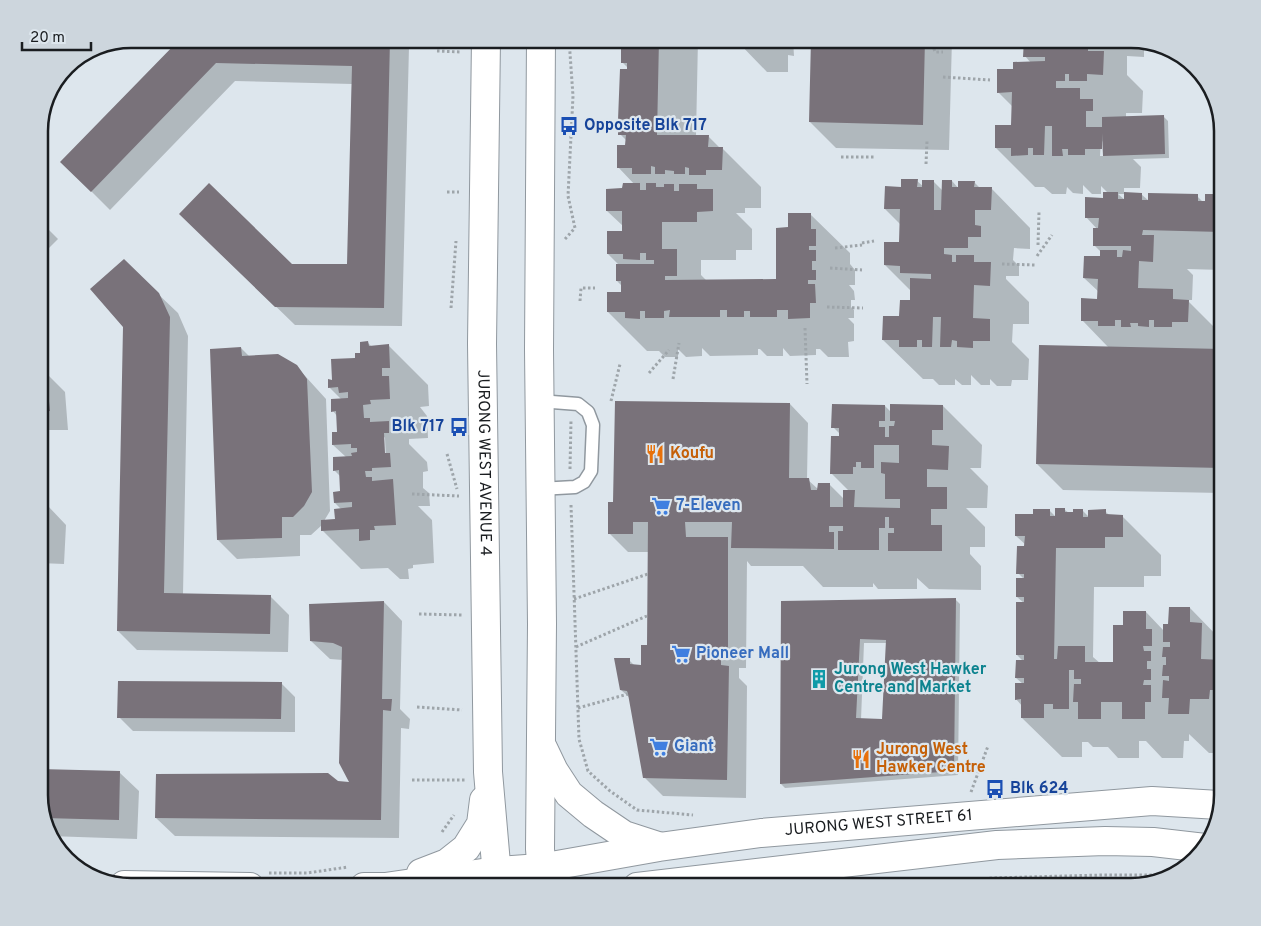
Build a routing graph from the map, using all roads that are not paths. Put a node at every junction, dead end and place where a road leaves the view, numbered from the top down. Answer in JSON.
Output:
{"nodes":[{"id":1,"x":486,"y":48,"type":"edge"},
{"id":2,"x":541,"y":48,"type":"edge"},
{"id":3,"x":539,"y":401,"type":"junction"},
{"id":4,"x":540,"y":489,"type":"junction"},
{"id":5,"x":541,"y":744,"type":"junction"},
{"id":6,"x":477,"y":776,"type":"junction"},
{"id":7,"x":1213,"y":805,"type":"edge"},
{"id":8,"x":659,"y":846,"type":"junction"},
{"id":9,"x":1195,"y":847,"type":"edge"},
{"id":10,"x":408,"y":878,"type":"edge"},
{"id":11,"x":497,"y":878,"type":"edge"},
{"id":12,"x":542,"y":878,"type":"edge"},
{"id":13,"x":721,"y":878,"type":"edge"}],
"edges":[{"from":1,"to":6,"type":"main road","name":"JURONG WEST AVENUE 4"},
{"from":2,"to":3,"type":"main road"},
{"from":3,"to":4,"type":"main road"},
{"from":3,"to":4,"type":"lane"},
{"from":4,"to":5,"type":"main road"},
{"from":5,"to":8,"type":"main road"},
{"from":5,"to":12,"type":"main road"},
{"from":6,"to":10,"type":"main road"},
{"from":6,"to":11,"type":"main road","name":"JURONG WEST AVENUE 4"},
{"from":7,"to":8,"type":"main road","name":"JURONG WEST STREET 61"},
{"from":8,"to":12,"type":"main road","name":"JURONG WEST STREET 61"},
{"from":9,"to":13,"type":"main road","name":"JURONG WEST STREET 61"}]}
